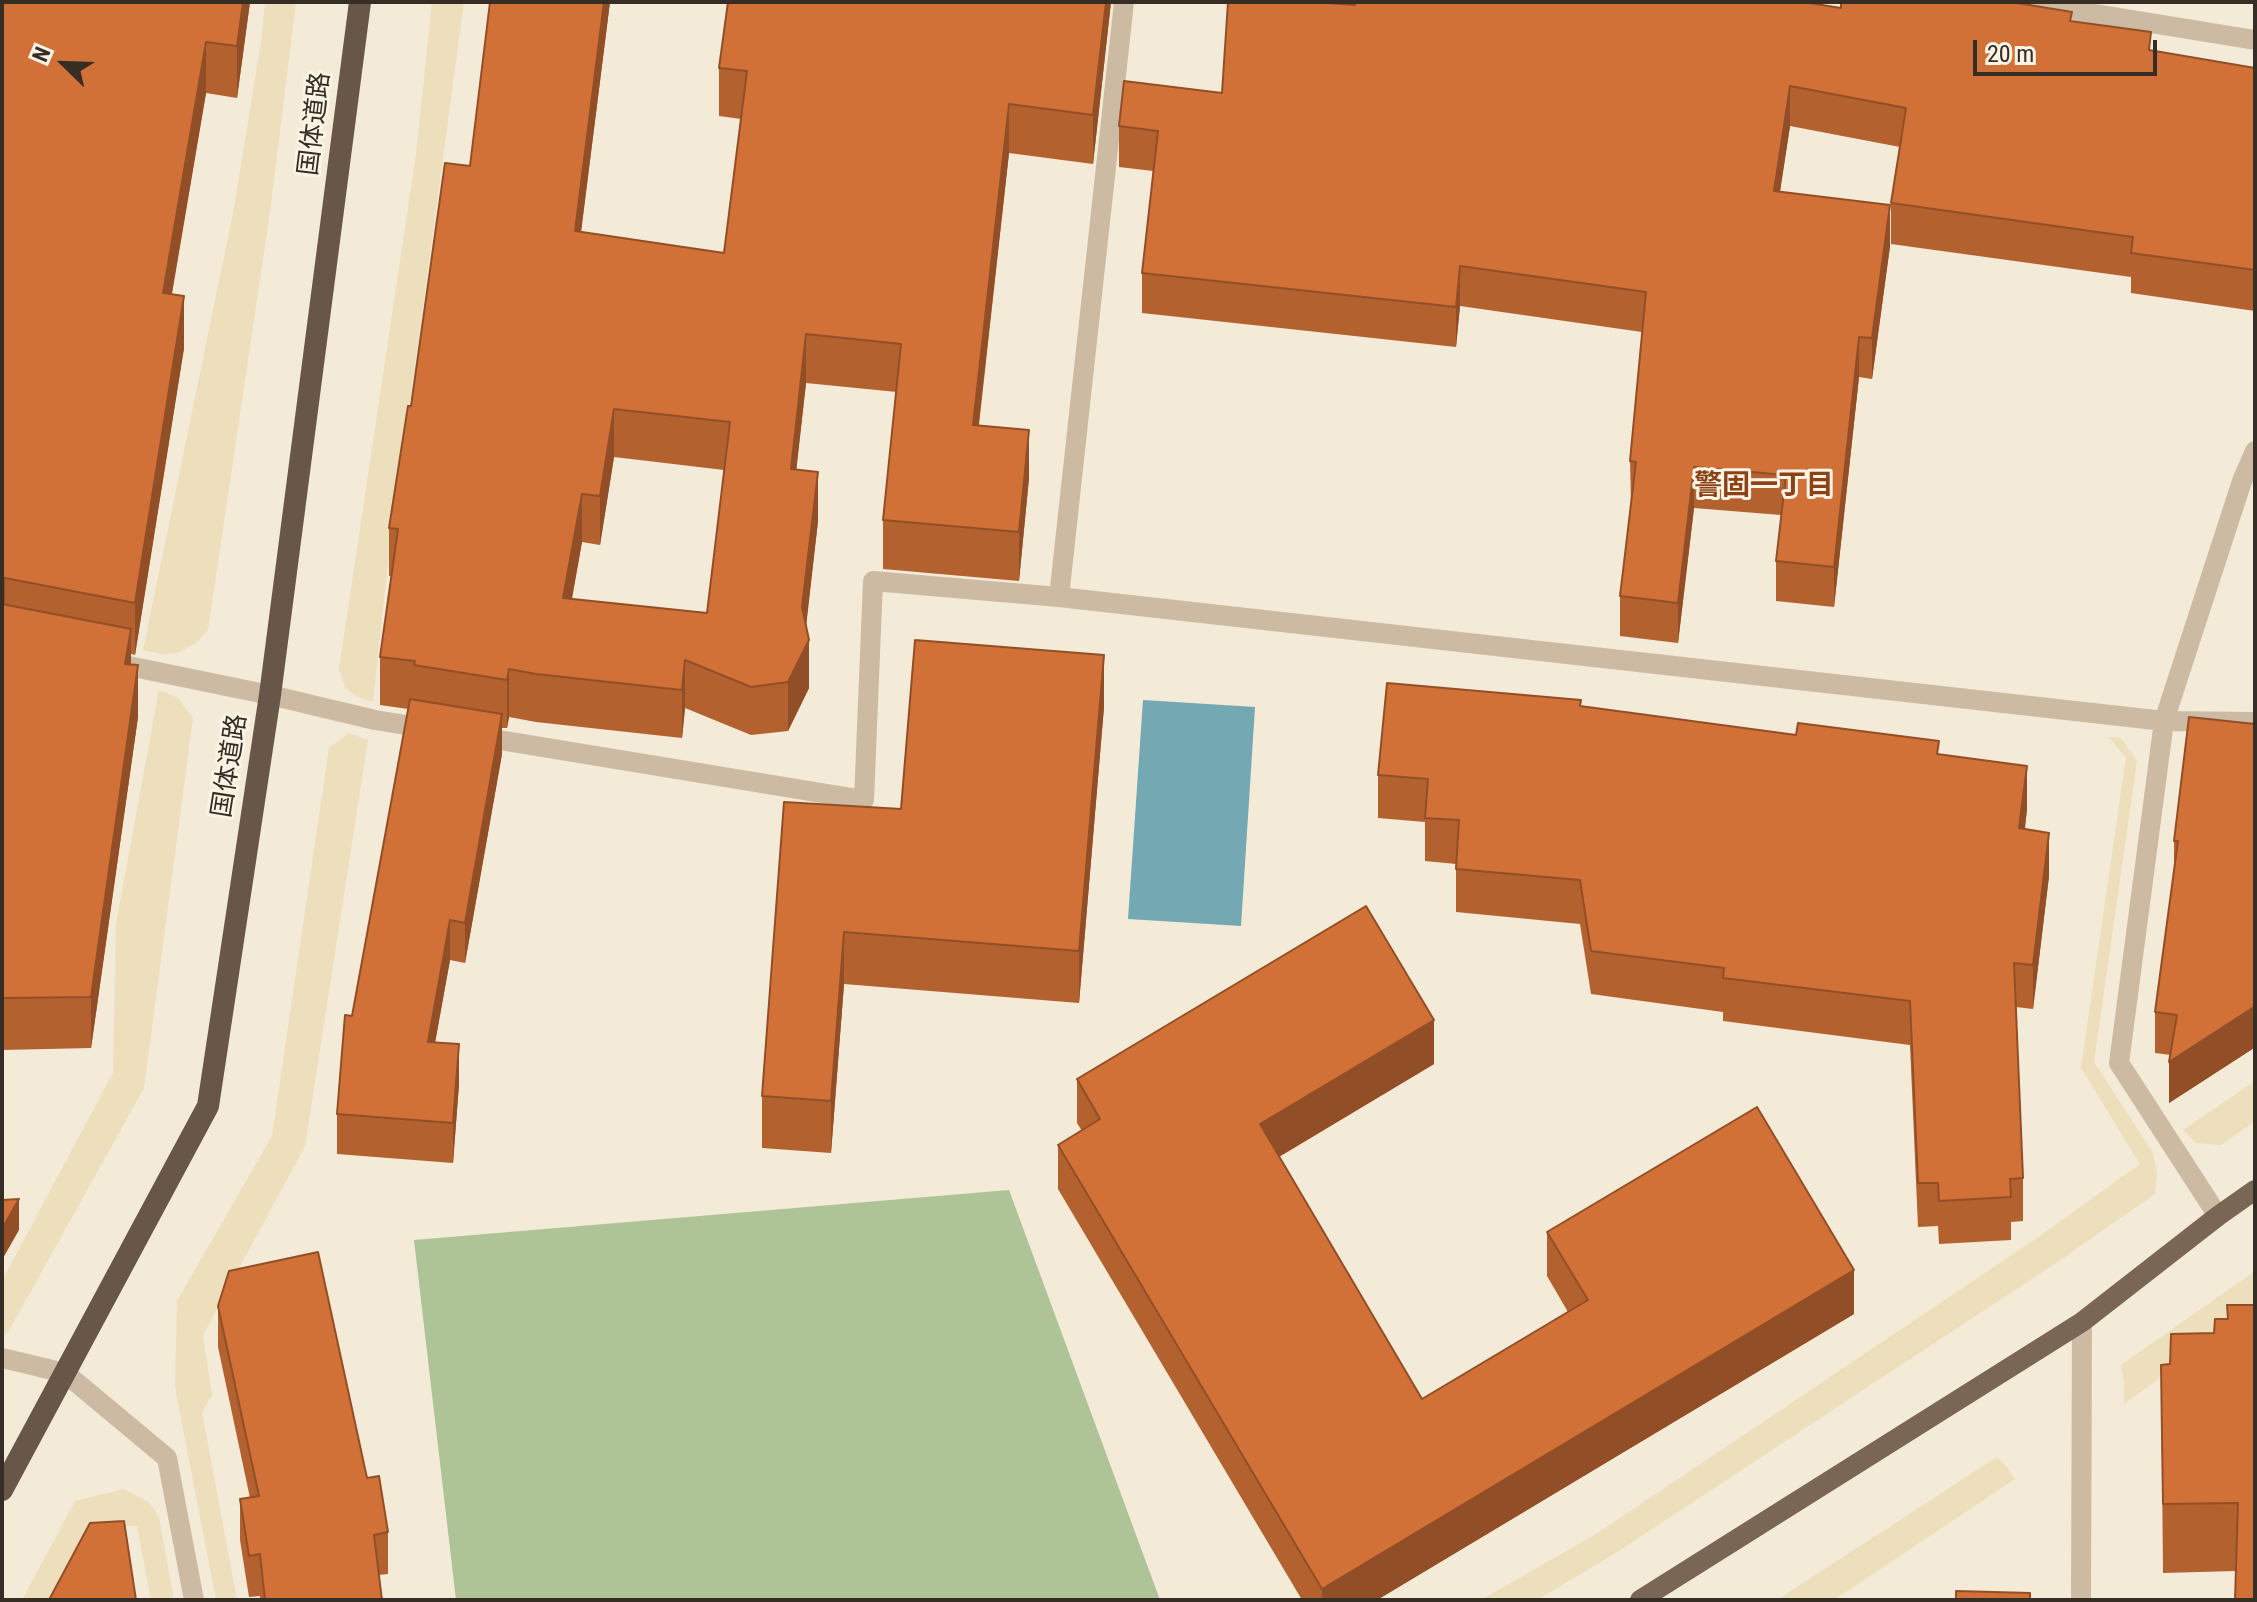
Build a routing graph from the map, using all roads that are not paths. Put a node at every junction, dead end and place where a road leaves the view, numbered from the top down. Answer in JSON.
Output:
{"nodes":[{"id":1,"x":360,"y":2,"type":"edge"},
{"id":2,"x":1124,"y":2,"type":"edge"},
{"id":3,"x":2021,"y":2,"type":"edge"},
{"id":4,"x":2255,"y":40,"type":"edge"},
{"id":5,"x":2255,"y":451,"type":"edge"},
{"id":6,"x":1059,"y":597,"type":"junction"},
{"id":7,"x":89,"y":658,"type":"edge"},
{"id":8,"x":270,"y":695,"type":"junction"},
{"id":9,"x":2164,"y":721,"type":"junction"},
{"id":10,"x":2255,"y":722,"type":"edge"},
{"id":11,"x":2255,"y":1190,"type":"edge"},
{"id":12,"x":2218,"y":1216,"type":"junction"},
{"id":13,"x":2082,"y":1322,"type":"junction"},
{"id":14,"x":2,"y":1358,"type":"edge"},
{"id":15,"x":65,"y":1373,"type":"junction"},
{"id":16,"x":2,"y":1490,"type":"edge"},
{"id":17,"x":194,"y":1600,"type":"edge"},
{"id":18,"x":1640,"y":1600,"type":"edge"},
{"id":19,"x":2081,"y":1600,"type":"edge"}],
"edges":[{"from":1,"to":8,"type":"highway","name":"国体道路"},
{"from":2,"to":6,"type":"street"},
{"from":3,"to":4,"type":"street"},
{"from":5,"to":9,"type":"street"},
{"from":6,"to":8,"type":"street"},
{"from":6,"to":9,"type":"street"},
{"from":7,"to":8,"type":"street"},
{"from":8,"to":15,"type":"highway","name":"国体道路"},
{"from":9,"to":10,"type":"street"},
{"from":9,"to":12,"type":"street"},
{"from":11,"to":12,"type":"main road"},
{"from":12,"to":13,"type":"main road"},
{"from":13,"to":18,"type":"main road"},
{"from":13,"to":19,"type":"street"},
{"from":14,"to":15,"type":"street"},
{"from":15,"to":16,"type":"highway","name":"国体道路"},
{"from":15,"to":17,"type":"street"}]}
